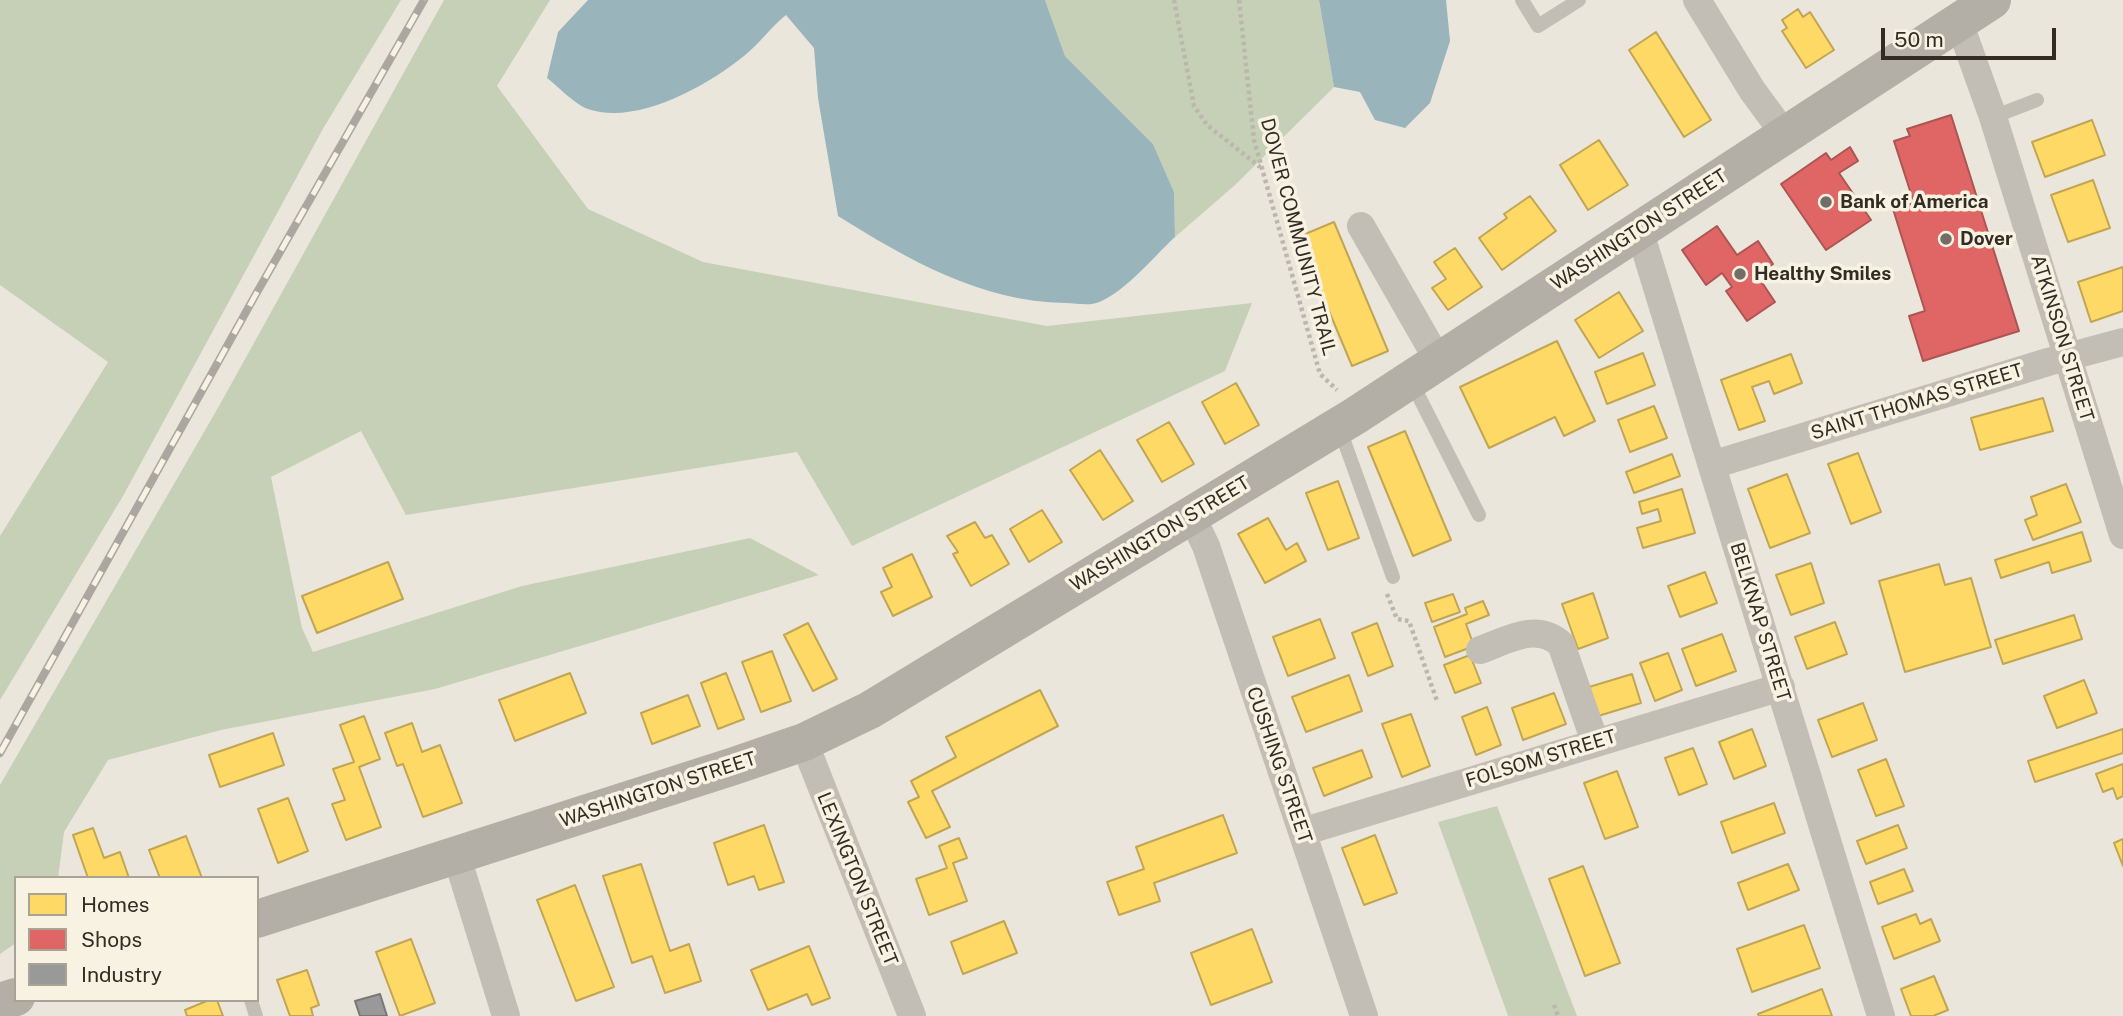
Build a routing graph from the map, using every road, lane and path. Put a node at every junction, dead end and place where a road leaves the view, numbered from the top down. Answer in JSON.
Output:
{"nodes":[{"id":1,"x":1174,"y":0,"type":"edge"},
{"id":2,"x":1239,"y":0,"type":"edge"},
{"id":3,"x":1522,"y":0,"type":"edge"},
{"id":4,"x":1578,"y":0,"type":"edge"},
{"id":5,"x":1697,"y":0,"type":"edge"},
{"id":6,"x":1992,"y":0,"type":"edge"},
{"id":7,"x":1959,"y":22,"type":"junction"},
{"id":8,"x":2037,"y":100,"type":"dead end"},
{"id":9,"x":1993,"y":117,"type":"junction"},
{"id":10,"x":1786,"y":135,"type":"junction"},
{"id":11,"x":1261,"y":167,"type":"junction"},
{"id":12,"x":1360,"y":226,"type":"dead end"},
{"id":13,"x":1639,"y":229,"type":"junction"},
{"id":14,"x":2123,"y":342,"type":"edge"},
{"id":15,"x":2069,"y":357,"type":"junction"},
{"id":16,"x":1425,"y":371,"type":"junction"},
{"id":17,"x":1340,"y":422,"type":"junction"},
{"id":18,"x":1712,"y":465,"type":"junction"},
{"id":19,"x":1191,"y":514,"type":"junction"},
{"id":20,"x":1479,"y":515,"type":"dead end"},
{"id":21,"x":2123,"y":535,"type":"edge"},
{"id":22,"x":1393,"y":577,"type":"joint"},
{"id":23,"x":1480,"y":650,"type":"dead end"},
{"id":24,"x":1781,"y":687,"type":"junction"},
{"id":25,"x":1437,"y":701,"type":"dead end"},
{"id":26,"x":804,"y":742,"type":"junction"},
{"id":27,"x":1595,"y":742,"type":"junction"},
{"id":28,"x":1302,"y":832,"type":"junction"},
{"id":29,"x":456,"y":854,"type":"junction"},
{"id":30,"x":259,"y":918,"type":"edge"},
{"id":31,"x":1554,"y":1005,"type":"dead end"},
{"id":32,"x":506,"y":1016,"type":"edge"},
{"id":33,"x":912,"y":1016,"type":"edge"},
{"id":34,"x":1364,"y":1016,"type":"edge"},
{"id":35,"x":1558,"y":1016,"type":"edge"},
{"id":36,"x":1881,"y":1016,"type":"edge"}],
"edges":[{"from":1,"to":11,"type":"path"},
{"from":2,"to":11,"type":"path","name":"DOVER COMMUNITY TRAIL"},
{"from":3,"to":4,"type":"lane"},
{"from":5,"to":10,"type":"street"},
{"from":6,"to":7,"type":"street","name":"WASHINGTON STREET"},
{"from":7,"to":9,"type":"street","name":"ATKINSON STREET"},
{"from":7,"to":10,"type":"street","name":"WASHINGTON STREET"},
{"from":8,"to":9,"type":"lane"},
{"from":9,"to":15,"type":"street","name":"ATKINSON STREET"},
{"from":10,"to":13,"type":"street","name":"WASHINGTON STREET"},
{"from":11,"to":17,"type":"path","name":"DOVER COMMUNITY TRAIL"},
{"from":12,"to":16,"type":"street"},
{"from":13,"to":16,"type":"street","name":"WASHINGTON STREET"},
{"from":13,"to":18,"type":"street","name":"BELKNAP STREET"},
{"from":14,"to":15,"type":"street","name":"SAINT THOMAS STREET"},
{"from":15,"to":18,"type":"street","name":"SAINT THOMAS STREET"},
{"from":15,"to":21,"type":"street","name":"ATKINSON STREET"},
{"from":16,"to":17,"type":"street","name":"WASHINGTON STREET"},
{"from":16,"to":20,"type":"lane"},
{"from":17,"to":19,"type":"street","name":"WASHINGTON STREET"},
{"from":17,"to":22,"type":"lane"},
{"from":18,"to":24,"type":"street","name":"BELKNAP STREET"},
{"from":19,"to":26,"type":"street","name":"WASHINGTON STREET"},
{"from":19,"to":28,"type":"street","name":"CUSHING STREET"},
{"from":22,"to":25,"type":"path"},
{"from":23,"to":27,"type":"street"},
{"from":24,"to":27,"type":"street","name":"FOLSOM STREET"},
{"from":24,"to":36,"type":"street","name":"BELKNAP STREET"},
{"from":26,"to":29,"type":"street","name":"WASHINGTON STREET"},
{"from":26,"to":33,"type":"street","name":"LEXINGTON STREET"},
{"from":27,"to":28,"type":"street","name":"FOLSOM STREET"},
{"from":28,"to":34,"type":"street","name":"CUSHING STREET"},
{"from":29,"to":30,"type":"street","name":"WASHINGTON STREET"},
{"from":29,"to":32,"type":"street"},
{"from":31,"to":35,"type":"path"}]}
